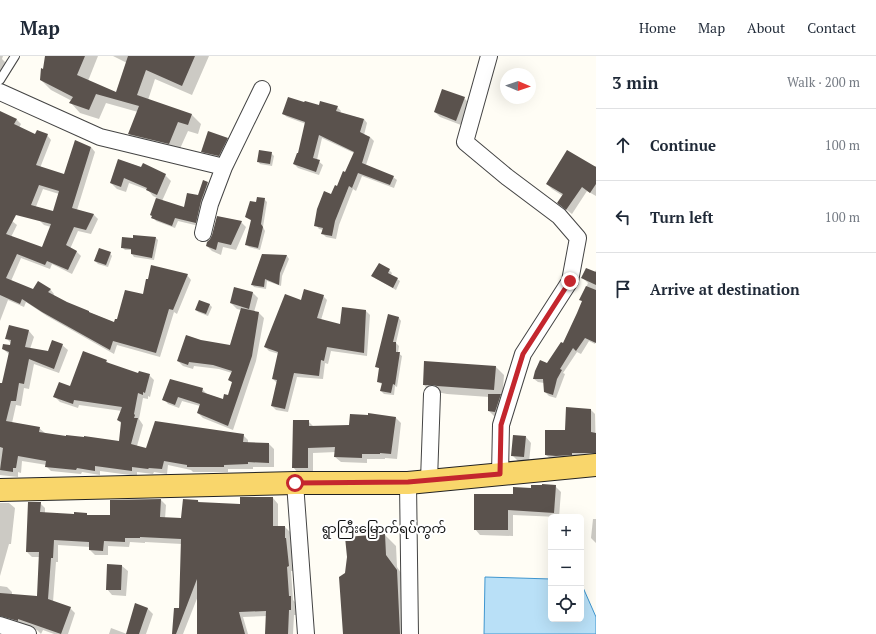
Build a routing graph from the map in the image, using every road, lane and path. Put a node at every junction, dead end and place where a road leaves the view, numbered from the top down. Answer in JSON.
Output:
{"nodes":[{"id":1,"x":15,"y":56,"type":"edge"},
{"id":2,"x":489,"y":56,"type":"edge"},
{"id":3,"x":0,"y":80,"type":"edge"},
{"id":4,"x":262,"y":89,"type":"dead end"},
{"id":5,"x":0,"y":92,"type":"edge"},
{"id":6,"x":224,"y":166,"type":"junction"},
{"id":7,"x":203,"y":233,"type":"dead end"},
{"id":8,"x":432,"y":394,"type":"dead end"},
{"id":9,"x":596,"y":465,"type":"edge"},
{"id":10,"x":500,"y":474,"type":"junction"},
{"id":11,"x":429,"y":480,"type":"junction"},
{"id":12,"x":408,"y":482,"type":"junction"},
{"id":13,"x":295,"y":483,"type":"junction"},
{"id":14,"x":0,"y":490,"type":"edge"},
{"id":15,"x":0,"y":624,"type":"edge"},
{"id":16,"x":28,"y":634,"type":"edge"},
{"id":17,"x":306,"y":634,"type":"edge"},
{"id":18,"x":410,"y":634,"type":"edge"}],
"edges":[{"from":1,"to":3,"type":"lane"},
{"from":2,"to":10,"type":"street"},
{"from":4,"to":6,"type":"street"},
{"from":5,"to":6,"type":"street"},
{"from":6,"to":7,"type":"street"},
{"from":8,"to":11,"type":"street"},
{"from":9,"to":10,"type":"main road"},
{"from":10,"to":11,"type":"main road"},
{"from":11,"to":12,"type":"main road"},
{"from":12,"to":13,"type":"main road"},
{"from":12,"to":18,"type":"street"},
{"from":13,"to":14,"type":"main road"},
{"from":13,"to":17,"type":"street"},
{"from":15,"to":16,"type":"street"}]}
